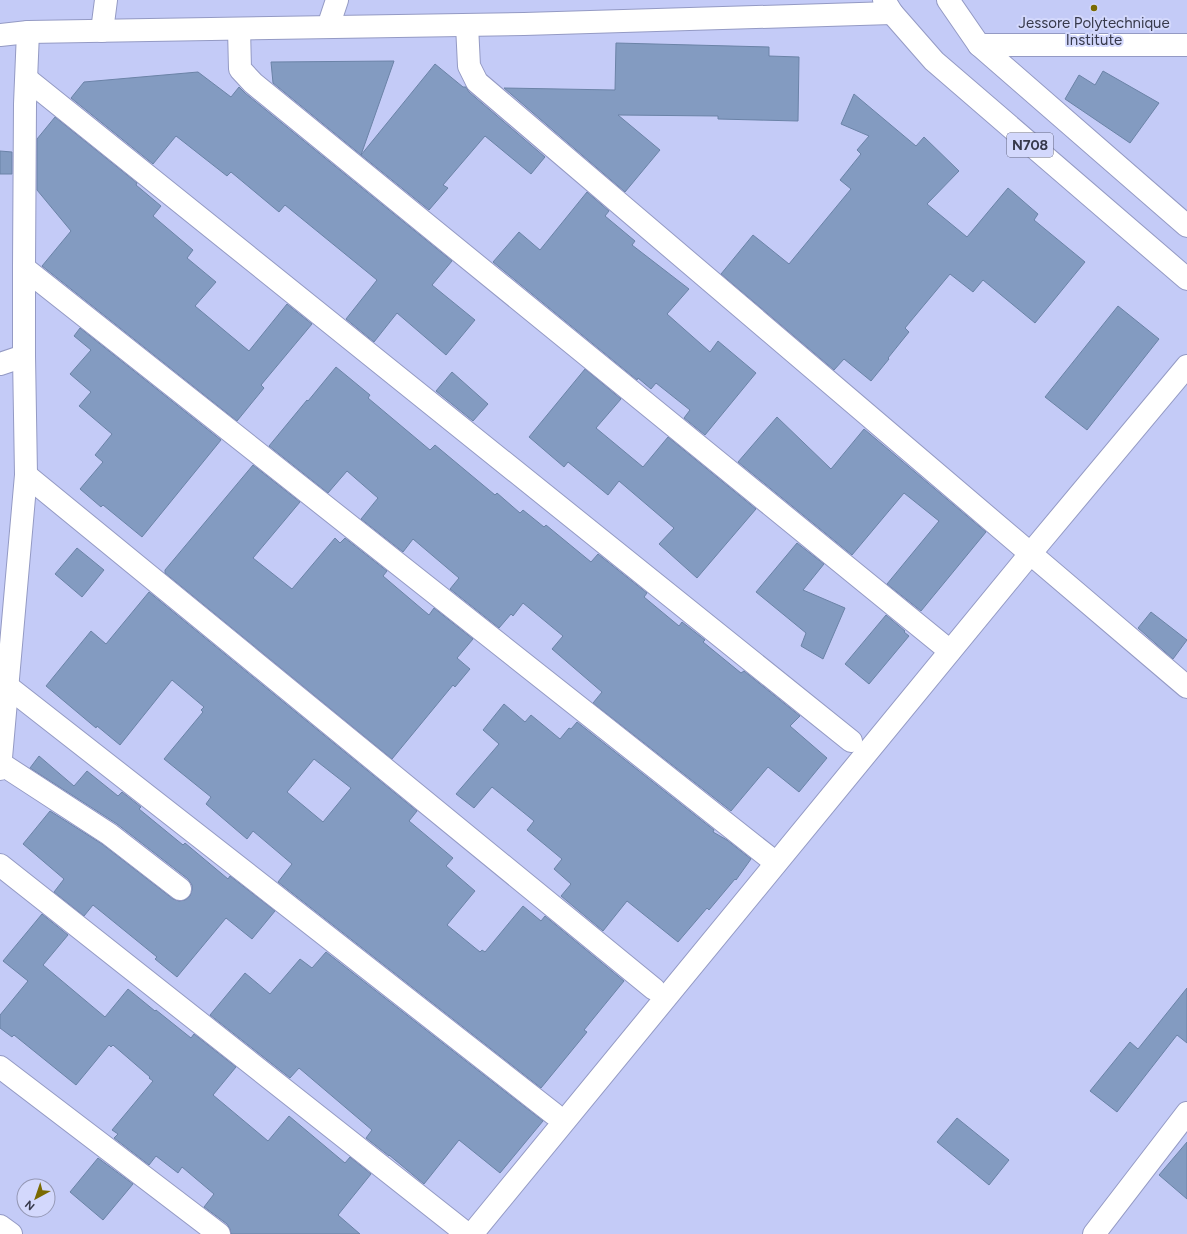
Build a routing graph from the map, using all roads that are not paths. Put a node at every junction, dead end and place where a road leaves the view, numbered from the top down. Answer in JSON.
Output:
{"nodes":[{"id":1,"x":106,"y":0,"type":"edge"},
{"id":2,"x":337,"y":0,"type":"edge"},
{"id":3,"x":948,"y":0,"type":"edge"},
{"id":4,"x":888,"y":7,"type":"edge"},
{"id":5,"x":467,"y":25,"type":"junction"},
{"id":6,"x":328,"y":27,"type":"junction"},
{"id":7,"x":239,"y":28,"type":"junction"},
{"id":8,"x":102,"y":31,"type":"junction"},
{"id":9,"x":28,"y":32,"type":"junction"},
{"id":10,"x":0,"y":35,"type":"edge"},
{"id":11,"x":979,"y":45,"type":"junction"},
{"id":12,"x":1187,"y":45,"type":"edge"},
{"id":13,"x":27,"y":79,"type":"junction"},
{"id":14,"x":1187,"y":226,"type":"edge"},
{"id":15,"x":24,"y":268,"type":"junction"},
{"id":16,"x":1187,"y":279,"type":"edge"},
{"id":17,"x":24,"y":356,"type":"junction"},
{"id":18,"x":0,"y":364,"type":"edge"},
{"id":19,"x":1187,"y":366,"type":"edge"},
{"id":20,"x":26,"y":475,"type":"junction"},
{"id":21,"x":1030,"y":554,"type":"junction"},
{"id":22,"x":950,"y":651,"type":"junction"},
{"id":23,"x":7,"y":686,"type":"junction"},
{"id":24,"x":1187,"y":688,"type":"edge"},
{"id":25,"x":852,"y":741,"type":"dead end"},
{"id":26,"x":0,"y":763,"type":"edge"},
{"id":27,"x":0,"y":769,"type":"edge"},
{"id":28,"x":776,"y":863,"type":"junction"},
{"id":29,"x":0,"y":866,"type":"edge"},
{"id":30,"x":180,"y":889,"type":"dead end"},
{"id":31,"x":654,"y":989,"type":"dead end"},
{"id":32,"x":0,"y":1067,"type":"edge"},
{"id":33,"x":1187,"y":1113,"type":"edge"},
{"id":34,"x":554,"y":1114,"type":"dead end"},
{"id":35,"x":0,"y":1226,"type":"edge"},
{"id":36,"x":11,"y":1234,"type":"edge"},
{"id":37,"x":219,"y":1234,"type":"edge"},
{"id":38,"x":468,"y":1234,"type":"edge"},
{"id":39,"x":472,"y":1234,"type":"edge"},
{"id":40,"x":1094,"y":1234,"type":"edge"}],
"edges":[{"from":1,"to":8,"type":"main road"},
{"from":2,"to":6,"type":"main road"},
{"from":3,"to":11,"type":"main road","number":"N708"},
{"from":4,"to":5,"type":"main road"},
{"from":4,"to":16,"type":"main road","number":"N708"},
{"from":5,"to":6,"type":"main road"},
{"from":5,"to":21,"type":"main road"},
{"from":6,"to":7,"type":"main road"},
{"from":7,"to":8,"type":"main road"},
{"from":7,"to":22,"type":"main road"},
{"from":8,"to":9,"type":"main road"},
{"from":9,"to":10,"type":"main road"},
{"from":9,"to":13,"type":"main road"},
{"from":11,"to":12,"type":"main road"},
{"from":11,"to":14,"type":"main road","number":"N708"},
{"from":13,"to":15,"type":"main road"},
{"from":13,"to":25,"type":"main road"},
{"from":15,"to":17,"type":"main road"},
{"from":15,"to":28,"type":"main road"},
{"from":17,"to":18,"type":"main road"},
{"from":17,"to":20,"type":"main road"},
{"from":19,"to":21,"type":"main road"},
{"from":20,"to":23,"type":"main road"},
{"from":20,"to":31,"type":"main road"},
{"from":21,"to":22,"type":"main road"},
{"from":21,"to":24,"type":"main road"},
{"from":22,"to":28,"type":"main road"},
{"from":23,"to":26,"type":"main road"},
{"from":23,"to":34,"type":"main road"},
{"from":26,"to":27,"type":"main road"},
{"from":26,"to":30,"type":"main road"},
{"from":28,"to":39,"type":"main road"},
{"from":29,"to":38,"type":"main road"},
{"from":32,"to":37,"type":"main road"},
{"from":33,"to":40,"type":"main road"},
{"from":35,"to":36,"type":"main road"}]}
